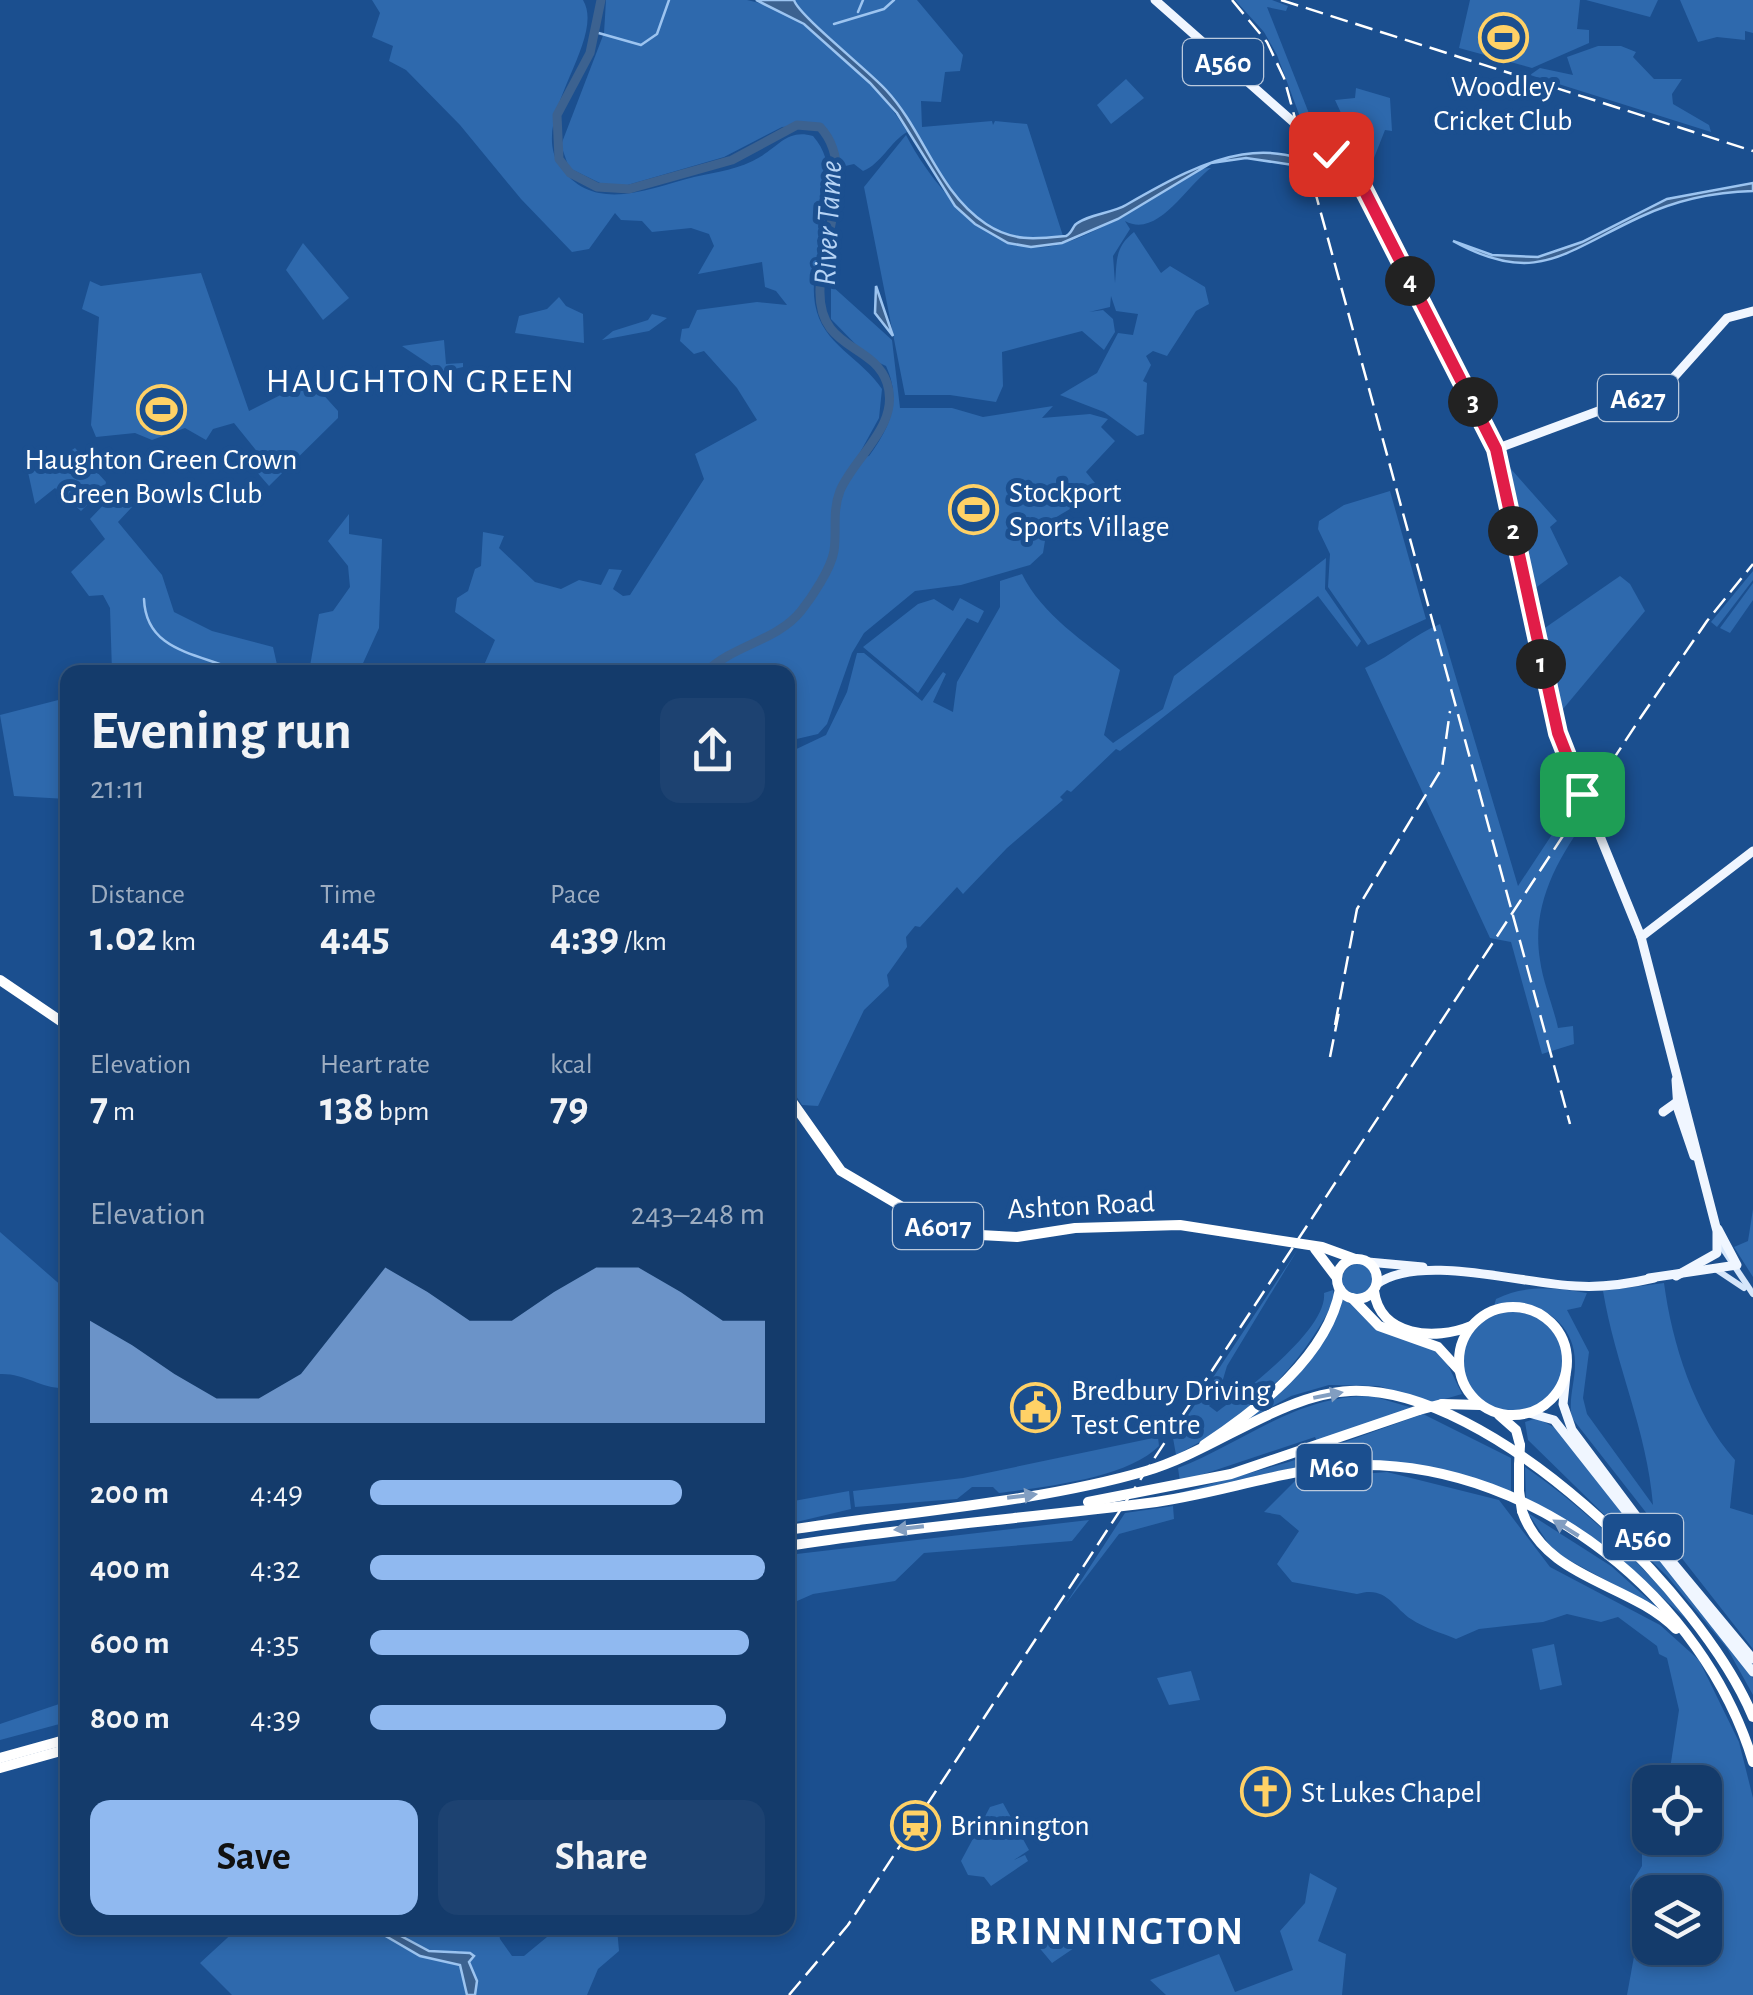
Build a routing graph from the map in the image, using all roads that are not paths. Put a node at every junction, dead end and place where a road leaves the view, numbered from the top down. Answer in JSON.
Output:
{"nodes":[{"id":1,"x":1155,"y":0,"type":"edge"},
{"id":2,"x":1753,"y":311,"type":"edge"},
{"id":3,"x":1496,"y":449,"type":"junction"},
{"id":4,"x":1753,"y":850,"type":"edge"},
{"id":5,"x":1642,"y":937,"type":"junction"},
{"id":6,"x":0,"y":980,"type":"edge"},
{"id":7,"x":60,"y":1021,"type":"edge"},
{"id":8,"x":1676,"y":1072,"type":"junction"},
{"id":9,"x":1677,"y":1102,"type":"junction"},
{"id":10,"x":795,"y":1106,"type":"edge"},
{"id":11,"x":1662,"y":1112,"type":"dead end"},
{"id":12,"x":1698,"y":1162,"type":"junction"},
{"id":13,"x":1716,"y":1227,"type":"junction"},
{"id":14,"x":1310,"y":1246,"type":"junction"},
{"id":15,"x":1355,"y":1259,"type":"junction"},
{"id":16,"x":1368,"y":1262,"type":"junction"},
{"id":17,"x":1733,"y":1263,"type":"junction"},
{"id":18,"x":1689,"y":1270,"type":"junction"},
{"id":19,"x":1716,"y":1270,"type":"junction"},
{"id":20,"x":1440,"y":1271,"type":"junction"},
{"id":21,"x":1676,"y":1276,"type":"junction"},
{"id":22,"x":1339,"y":1284,"type":"junction"},
{"id":23,"x":1375,"y":1287,"type":"junction"},
{"id":24,"x":1753,"y":1294,"type":"edge"},
{"id":25,"x":1352,"y":1298,"type":"junction"},
{"id":26,"x":1472,"y":1326,"type":"junction"},
{"id":27,"x":1459,"y":1371,"type":"junction"},
{"id":28,"x":1566,"y":1375,"type":"junction"},
{"id":29,"x":1482,"y":1405,"type":"junction"},
{"id":30,"x":1496,"y":1412,"type":"junction"},
{"id":31,"x":1529,"y":1413,"type":"junction"},
{"id":32,"x":1178,"y":1462,"type":"junction"},
{"id":33,"x":967,"y":1520,"type":"junction"},
{"id":34,"x":795,"y":1529,"type":"edge"},
{"id":35,"x":795,"y":1545,"type":"edge"},
{"id":36,"x":1702,"y":1653,"type":"junction"},
{"id":37,"x":1753,"y":1659,"type":"edge"},
{"id":38,"x":1753,"y":1672,"type":"edge"},
{"id":39,"x":1753,"y":1716,"type":"edge"},
{"id":40,"x":60,"y":1741,"type":"edge"},
{"id":41,"x":60,"y":1751,"type":"edge"},
{"id":42,"x":0,"y":1758,"type":"edge"},
{"id":43,"x":1753,"y":1762,"type":"edge"},
{"id":44,"x":0,"y":1768,"type":"edge"}],
"edges":[{"from":1,"to":3,"type":"main road","number":"A560"},
{"from":2,"to":3,"type":"main road","number":"A627"},
{"from":3,"to":5,"type":"main road","number":"A560"},
{"from":4,"to":5,"type":"main road"},
{"from":5,"to":8,"type":"main road","number":"A560"},
{"from":6,"to":7,"type":"highway"},
{"from":8,"to":9,"type":"main road","number":"A560"},
{"from":8,"to":12,"type":"main road","number":"A560"},
{"from":9,"to":11,"type":"main road"},
{"from":9,"to":12,"type":"main road","number":"A560"},
{"from":10,"to":14,"type":"highway","name":"Ashton Road","number":"A6017"},
{"from":12,"to":13,"type":"main road","number":"A560"},
{"from":13,"to":17,"type":"main road","number":"A560"},
{"from":13,"to":18,"type":"main road"},
{"from":14,"to":15,"type":"highway","name":"Ashton Road","number":"A6017"},
{"from":14,"to":22,"type":"highway"},
{"from":15,"to":16,"type":"highway"},
{"from":15,"to":22,"type":"highway"},
{"from":16,"to":20,"type":"main road"},
{"from":16,"to":23,"type":"highway","number":"A560"},
{"from":17,"to":18,"type":"main road"},
{"from":17,"to":19,"type":"main road"},
{"from":17,"to":24,"type":"main road"},
{"from":18,"to":21,"type":"main road"},
{"from":19,"to":21,"type":"main road"},
{"from":19,"to":24,"type":"main road"},
{"from":20,"to":21,"type":"main road"},
{"from":20,"to":23,"type":"main road"},
{"from":22,"to":25,"type":"highway"},
{"from":22,"to":32,"type":"highway","number":"M60"},
{"from":23,"to":25,"type":"highway"},
{"from":23,"to":26,"type":"highway","number":"A560"},
{"from":25,"to":27,"type":"highway"},
{"from":26,"to":27,"type":"highway"},
{"from":26,"to":28,"type":"highway","number":"A560"},
{"from":27,"to":29,"type":"highway"},
{"from":28,"to":31,"type":"highway"},
{"from":28,"to":37,"type":"main road","number":"A560"},
{"from":29,"to":30,"type":"highway"},
{"from":29,"to":33,"type":"highway","number":"M60","bridge":true},
{"from":30,"to":31,"type":"highway"},
{"from":30,"to":36,"type":"highway","number":"M60","bridge":true},
{"from":31,"to":38,"type":"main road","number":"A560"},
{"from":34,"to":32,"type":"highway","number":"M60","one_way":true},
{"from":32,"to":39,"type":"highway","number":"M60","one_way":true},
{"from":33,"to":35,"type":"highway","number":"M60","one_way":true},
{"from":36,"to":33,"type":"highway","number":"M60","one_way":true},
{"from":36,"to":43,"type":"highway","number":"M60"},
{"from":40,"to":42,"type":"highway"},
{"from":41,"to":44,"type":"highway"}]}
